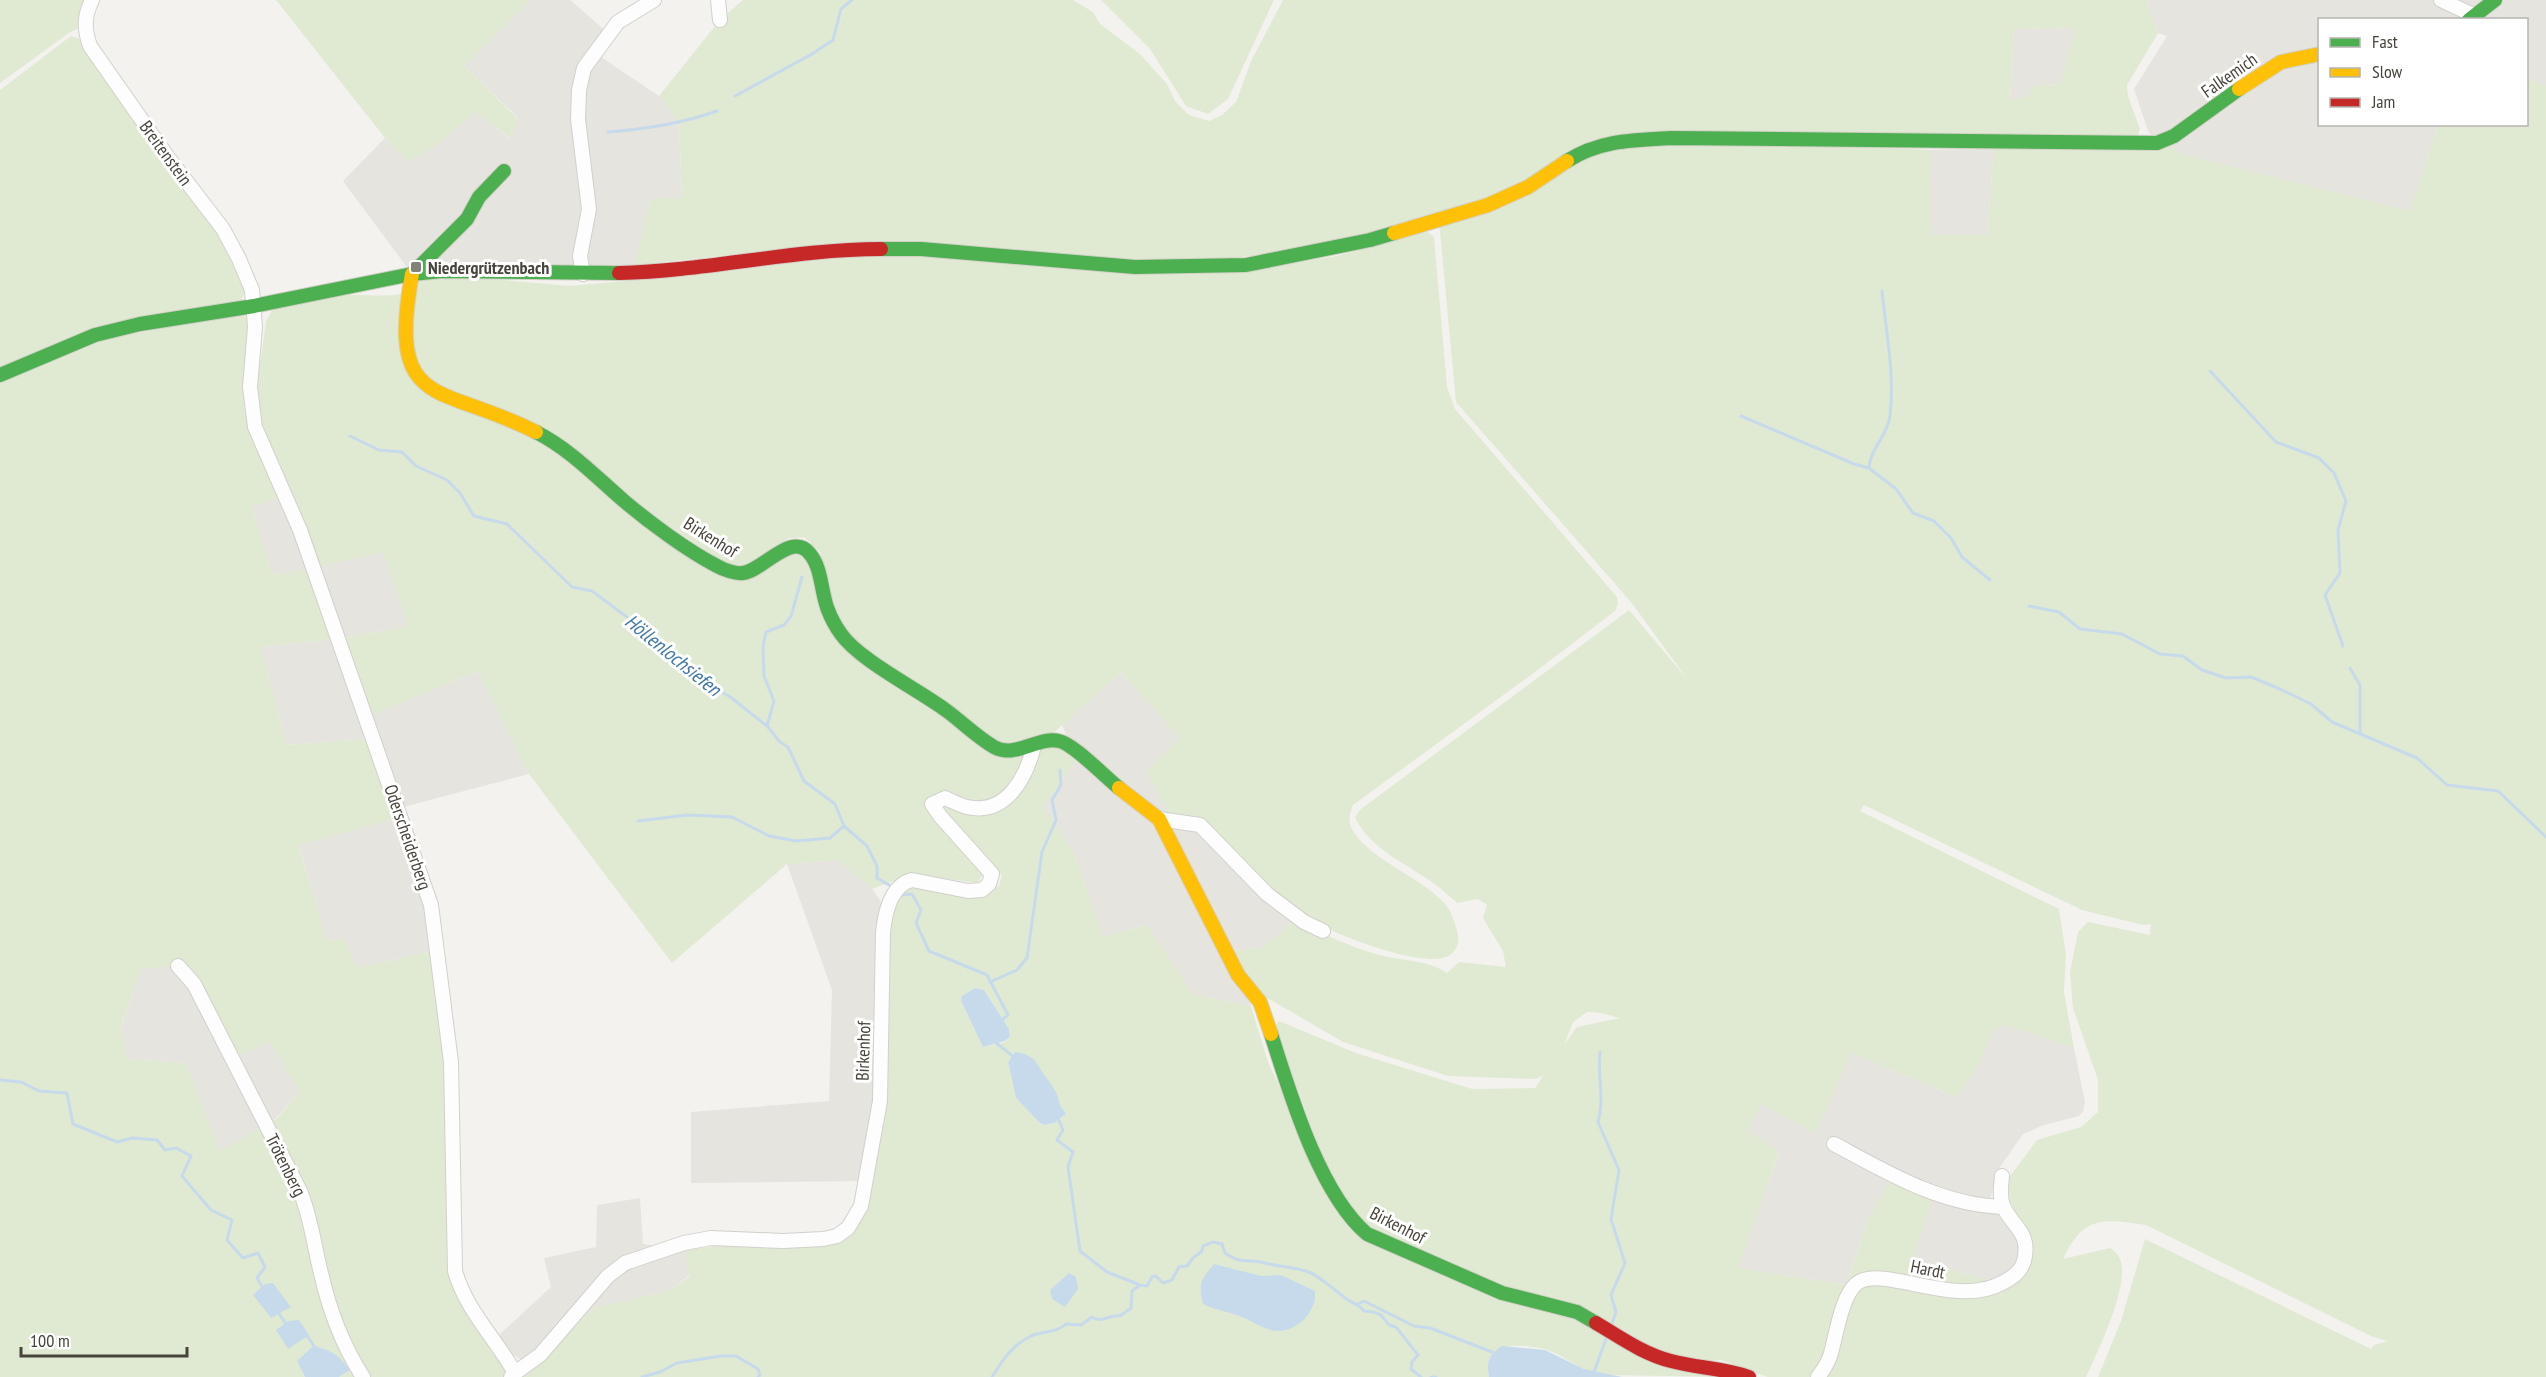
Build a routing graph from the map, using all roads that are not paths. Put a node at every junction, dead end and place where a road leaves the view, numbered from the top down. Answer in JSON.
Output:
{"nodes":[{"id":1,"x":92,"y":0,"type":"edge"},
{"id":2,"x":654,"y":0,"type":"edge"},
{"id":3,"x":718,"y":0,"type":"edge"},
{"id":4,"x":2441,"y":0,"type":"edge"},
{"id":5,"x":2495,"y":0,"type":"edge"},
{"id":6,"x":2472,"y":18,"type":"edge"},
{"id":7,"x":720,"y":20,"type":"dead end"},
{"id":8,"x":2318,"y":54,"type":"edge"},
{"id":9,"x":504,"y":171,"type":"dead end"},
{"id":10,"x":412,"y":274,"type":"junction"},
{"id":11,"x":583,"y":274,"type":"junction"},
{"id":12,"x":254,"y":306,"type":"junction"},
{"id":13,"x":0,"y":375,"type":"edge"},
{"id":14,"x":1034,"y":746,"type":"junction"},
{"id":15,"x":1159,"y":819,"type":"junction"},
{"id":16,"x":1323,"y":931,"type":"dead end"},
{"id":17,"x":178,"y":966,"type":"dead end"},
{"id":18,"x":1834,"y":1144,"type":"dead end"},
{"id":19,"x":2002,"y":1176,"type":"dead end"},
{"id":20,"x":2003,"y":1207,"type":"junction"},
{"id":21,"x":560,"y":1333,"type":"joint"},
{"id":22,"x":1711,"y":1373,"type":"edge"},
{"id":23,"x":513,"y":1375,"type":"edge"},
{"id":24,"x":363,"y":1377,"type":"edge"},
{"id":25,"x":1749,"y":1377,"type":"edge"},
{"id":26,"x":1818,"y":1377,"type":"edge"}],
"edges":[{"from":1,"to":12,"type":"street","name":"Breitenstein"},
{"from":2,"to":11,"type":"street"},
{"from":3,"to":7,"type":"street"},
{"from":4,"to":6,"type":"street"},
{"from":5,"to":6,"type":"street"},
{"from":8,"to":11,"type":"street","name":"Falkemich"},
{"from":9,"to":10,"type":"street"},
{"from":10,"to":11,"type":"street"},
{"from":10,"to":12,"type":"street"},
{"from":10,"to":14,"type":"street","name":"Birkenhof"},
{"from":12,"to":13,"type":"street"},
{"from":12,"to":23,"type":"street","name":"Oderscheiderberg"},
{"from":14,"to":15,"type":"street","name":"Birkenhof"},
{"from":14,"to":21,"type":"street","name":"Birkenhof"},
{"from":15,"to":16,"type":"street","name":"Birkenhof"},
{"from":15,"to":22,"type":"street","name":"Birkenhof"},
{"from":17,"to":24,"type":"street","name":"Trötenberg"},
{"from":18,"to":20,"type":"street"},
{"from":19,"to":20,"type":"street"},
{"from":20,"to":26,"type":"street","name":"Hardt"},
{"from":21,"to":23,"type":"street","name":"Oderscheiderberg"},
{"from":22,"to":25,"type":"street"}]}
